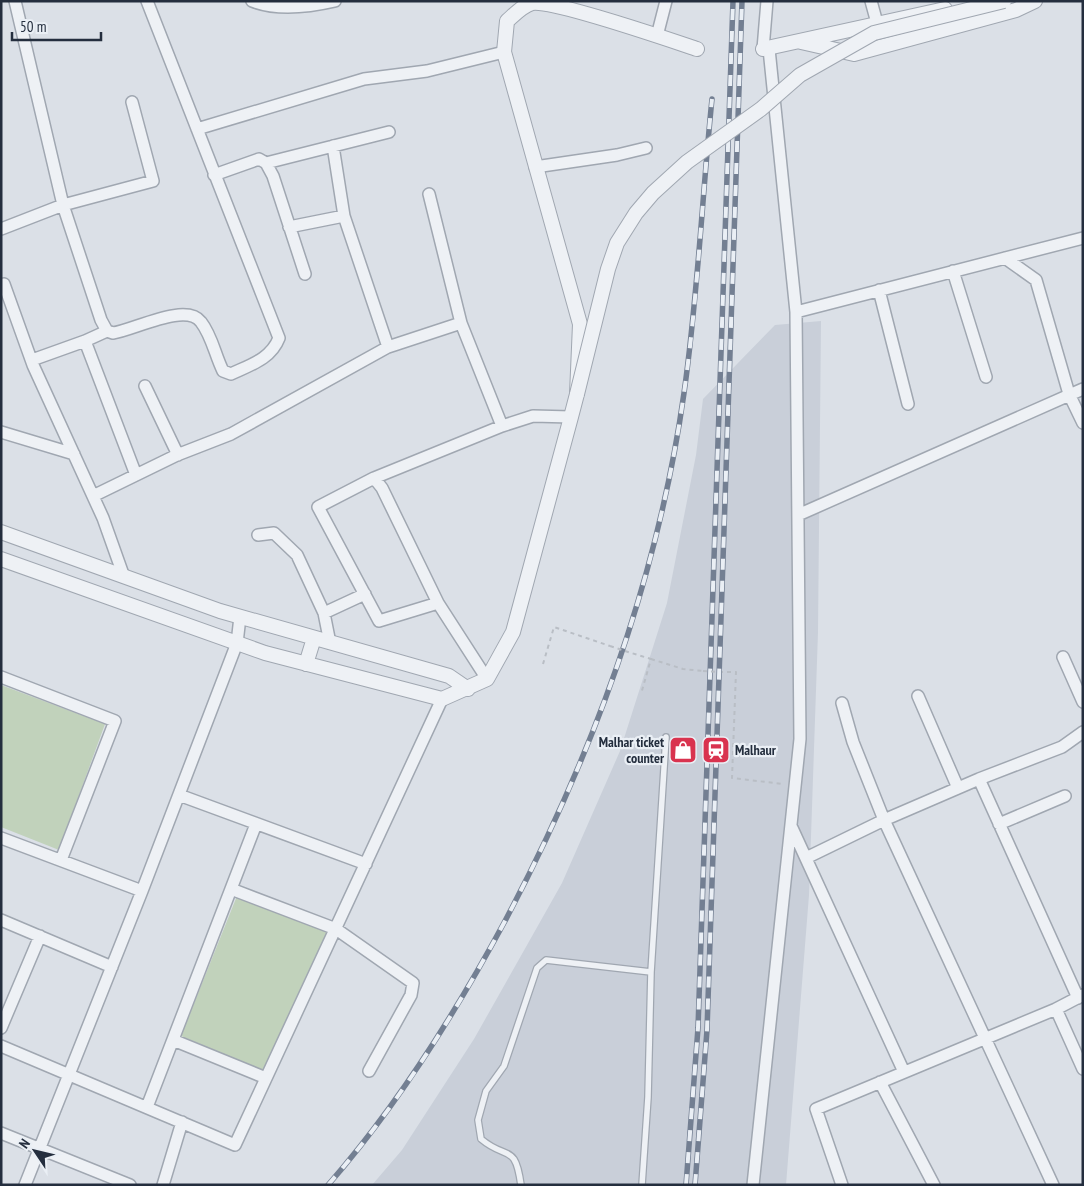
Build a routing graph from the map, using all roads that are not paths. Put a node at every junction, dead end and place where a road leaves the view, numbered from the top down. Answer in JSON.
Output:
{"nodes":[{"id":1,"x":14,"y":1,"type":"edge"},
{"id":2,"x":147,"y":1,"type":"edge"},
{"id":3,"x":252,"y":1,"type":"edge"},
{"id":4,"x":335,"y":1,"type":"edge"},
{"id":5,"x":666,"y":1,"type":"edge"},
{"id":6,"x":767,"y":1,"type":"edge"},
{"id":7,"x":871,"y":1,"type":"edge"},
{"id":8,"x":982,"y":1,"type":"edge"},
{"id":9,"x":1004,"y":1,"type":"edge"},
{"id":10,"x":1035,"y":1,"type":"edge"},
{"id":11,"x":533,"y":2,"type":"edge"},
{"id":12,"x":944,"y":5,"type":"edge"},
{"id":13,"x":877,"y":23,"type":"junction"},
{"id":14,"x":657,"y":36,"type":"junction"},
{"id":15,"x":801,"y":42,"type":"junction"},
{"id":16,"x":697,"y":49,"type":"dead end"},
{"id":17,"x":766,"y":49,"type":"junction"},
{"id":18,"x":504,"y":52,"type":"junction"},
{"id":19,"x":132,"y":102,"type":"dead end"},
{"id":20,"x":197,"y":129,"type":"junction"},
{"id":21,"x":389,"y":132,"type":"dead end"},
{"id":22,"x":333,"y":146,"type":"junction"},
{"id":23,"x":646,"y":148,"type":"dead end"},
{"id":24,"x":266,"y":163,"type":"junction"},
{"id":25,"x":535,"y":167,"type":"junction"},
{"id":26,"x":214,"y":174,"type":"junction"},
{"id":27,"x":429,"y":194,"type":"dead end"},
{"id":28,"x":63,"y":205,"type":"junction"},
{"id":29,"x":344,"y":216,"type":"junction"},
{"id":30,"x":290,"y":227,"type":"junction"},
{"id":31,"x":1,"y":229,"type":"edge"},
{"id":32,"x":1083,"y":238,"type":"edge"},
{"id":33,"x":1005,"y":258,"type":"junction"},
{"id":34,"x":953,"y":271,"type":"junction"},
{"id":35,"x":305,"y":274,"type":"dead end"},
{"id":36,"x":4,"y":284,"type":"dead end"},
{"id":37,"x":879,"y":290,"type":"junction"},
{"id":38,"x":796,"y":312,"type":"junction"},
{"id":39,"x":461,"y":323,"type":"junction"},
{"id":40,"x":107,"y":330,"type":"junction"},
{"id":41,"x":85,"y":342,"type":"junction"},
{"id":42,"x":388,"y":347,"type":"junction"},
{"id":43,"x":32,"y":360,"type":"junction"},
{"id":44,"x":986,"y":377,"type":"dead end"},
{"id":45,"x":145,"y":386,"type":"dead end"},
{"id":46,"x":1083,"y":388,"type":"edge"},
{"id":47,"x":577,"y":394,"type":"junction"},
{"id":48,"x":1069,"y":394,"type":"junction"},
{"id":49,"x":908,"y":404,"type":"dead end"},
{"id":50,"x":571,"y":418,"type":"junction"},
{"id":51,"x":1083,"y":423,"type":"edge"},
{"id":52,"x":502,"y":426,"type":"junction"},
{"id":53,"x":1,"y":432,"type":"edge"},
{"id":54,"x":74,"y":454,"type":"junction"},
{"id":55,"x":178,"y":455,"type":"junction"},
{"id":56,"x":136,"y":475,"type":"junction"},
{"id":57,"x":374,"y":478,"type":"junction"},
{"id":58,"x":92,"y":496,"type":"junction"},
{"id":59,"x":798,"y":516,"type":"junction"},
{"id":60,"x":1,"y":532,"type":"edge"},
{"id":61,"x":258,"y":535,"type":"dead end"},
{"id":62,"x":1,"y":559,"type":"edge"},
{"id":63,"x":124,"y":577,"type":"junction"},
{"id":64,"x":365,"y":594,"type":"junction"},
{"id":65,"x":438,"y":603,"type":"junction"},
{"id":66,"x":324,"y":613,"type":"junction"},
{"id":67,"x":240,"y":617,"type":"junction"},
{"id":68,"x":314,"y":638,"type":"junction"},
{"id":69,"x":237,"y":643,"type":"junction"},
{"id":70,"x":330,"y":643,"type":"junction"},
{"id":71,"x":1063,"y":657,"type":"dead end"},
{"id":72,"x":306,"y":664,"type":"junction"},
{"id":73,"x":449,"y":676,"type":"junction"},
{"id":74,"x":1,"y":677,"type":"edge"},
{"id":75,"x":487,"y":679,"type":"junction"},
{"id":76,"x":468,"y":689,"type":"junction"},
{"id":77,"x":918,"y":696,"type":"dead end"},
{"id":78,"x":442,"y":699,"type":"junction"},
{"id":79,"x":1083,"y":702,"type":"edge"},
{"id":80,"x":842,"y":703,"type":"dead end"},
{"id":81,"x":1083,"y":732,"type":"edge"},
{"id":82,"x":666,"y":737,"type":"dead end"},
{"id":83,"x":979,"y":779,"type":"junction"},
{"id":84,"x":958,"y":788,"type":"junction"},
{"id":85,"x":179,"y":795,"type":"junction"},
{"id":86,"x":1065,"y":796,"type":"dead end"},
{"id":87,"x":884,"y":820,"type":"junction"},
{"id":88,"x":256,"y":824,"type":"junction"},
{"id":89,"x":999,"y":824,"type":"junction"},
{"id":90,"x":791,"y":826,"type":"junction"},
{"id":91,"x":1,"y":838,"type":"edge"},
{"id":92,"x":806,"y":858,"type":"junction"},
{"id":93,"x":61,"y":860,"type":"junction"},
{"id":94,"x":366,"y":864,"type":"junction"},
{"id":95,"x":231,"y":889,"type":"junction"},
{"id":96,"x":142,"y":891,"type":"junction"},
{"id":97,"x":1,"y":920,"type":"edge"},
{"id":98,"x":336,"y":929,"type":"junction"},
{"id":99,"x":40,"y":936,"type":"junction"},
{"id":100,"x":112,"y":967,"type":"junction"},
{"id":101,"x":650,"y":972,"type":"junction"},
{"id":102,"x":1080,"y":997,"type":"edge"},
{"id":103,"x":1056,"y":1009,"type":"junction"},
{"id":104,"x":1,"y":1028,"type":"edge"},
{"id":105,"x":985,"y":1039,"type":"junction"},
{"id":106,"x":173,"y":1040,"type":"junction"},
{"id":107,"x":1,"y":1046,"type":"edge"},
{"id":108,"x":1083,"y":1069,"type":"edge"},
{"id":109,"x":369,"y":1071,"type":"dead end"},
{"id":110,"x":904,"y":1072,"type":"junction"},
{"id":111,"x":69,"y":1074,"type":"junction"},
{"id":112,"x":266,"y":1078,"type":"junction"},
{"id":113,"x":880,"y":1082,"type":"junction"},
{"id":114,"x":147,"y":1107,"type":"junction"},
{"id":115,"x":182,"y":1122,"type":"junction"},
{"id":116,"x":1,"y":1132,"type":"edge"},
{"id":117,"x":39,"y":1148,"type":"junction"},
{"id":118,"x":25,"y":1185,"type":"edge"},
{"id":119,"x":130,"y":1185,"type":"edge"},
{"id":120,"x":163,"y":1185,"type":"edge"},
{"id":121,"x":521,"y":1185,"type":"edge"},
{"id":122,"x":642,"y":1185,"type":"edge"},
{"id":123,"x":753,"y":1185,"type":"edge"},
{"id":124,"x":842,"y":1185,"type":"edge"},
{"id":125,"x":934,"y":1185,"type":"edge"},
{"id":126,"x":1053,"y":1185,"type":"edge"}],
"edges":[{"from":1,"to":28,"type":"street"},
{"from":2,"to":20,"type":"street"},
{"from":3,"to":4,"type":"street"},
{"from":5,"to":14,"type":"street"},
{"from":6,"to":17,"type":"street"},
{"from":7,"to":13,"type":"street"},
{"from":8,"to":12,"type":"street"},
{"from":9,"to":47,"type":"street","bridge":true},
{"from":10,"to":15,"type":"street"},
{"from":11,"to":14,"type":"street"},
{"from":11,"to":18,"type":"street"},
{"from":12,"to":13,"type":"street"},
{"from":13,"to":15,"type":"street"},
{"from":14,"to":16,"type":"street"},
{"from":15,"to":17,"type":"street"},
{"from":17,"to":38,"type":"street"},
{"from":18,"to":20,"type":"street"},
{"from":18,"to":25,"type":"street"},
{"from":19,"to":28,"type":"street"},
{"from":20,"to":26,"type":"street"},
{"from":21,"to":22,"type":"street"},
{"from":22,"to":24,"type":"street"},
{"from":22,"to":29,"type":"street"},
{"from":23,"to":25,"type":"street"},
{"from":24,"to":26,"type":"street"},
{"from":24,"to":30,"type":"street"},
{"from":25,"to":47,"type":"street"},
{"from":26,"to":40,"type":"street"},
{"from":27,"to":39,"type":"street"},
{"from":28,"to":31,"type":"street"},
{"from":28,"to":40,"type":"street"},
{"from":29,"to":30,"type":"street"},
{"from":29,"to":42,"type":"street"},
{"from":30,"to":35,"type":"street"},
{"from":32,"to":33,"type":"street"},
{"from":33,"to":34,"type":"street"},
{"from":33,"to":48,"type":"street"},
{"from":34,"to":37,"type":"street"},
{"from":34,"to":44,"type":"street"},
{"from":36,"to":43,"type":"street"},
{"from":37,"to":38,"type":"street"},
{"from":37,"to":49,"type":"street"},
{"from":38,"to":59,"type":"street"},
{"from":39,"to":42,"type":"street"},
{"from":39,"to":52,"type":"street"},
{"from":40,"to":41,"type":"street"},
{"from":41,"to":43,"type":"street"},
{"from":41,"to":56,"type":"street"},
{"from":42,"to":55,"type":"street"},
{"from":43,"to":54,"type":"street"},
{"from":45,"to":55,"type":"street"},
{"from":46,"to":48,"type":"street"},
{"from":47,"to":50,"type":"street"},
{"from":48,"to":51,"type":"street"},
{"from":48,"to":59,"type":"street"},
{"from":50,"to":52,"type":"street"},
{"from":50,"to":75,"type":"street"},
{"from":52,"to":57,"type":"street"},
{"from":53,"to":54,"type":"street"},
{"from":54,"to":58,"type":"street"},
{"from":55,"to":56,"type":"street"},
{"from":56,"to":58,"type":"street"},
{"from":57,"to":64,"type":"street"},
{"from":57,"to":65,"type":"street"},
{"from":58,"to":63,"type":"street"},
{"from":59,"to":90,"type":"street"},
{"from":60,"to":63,"type":"street"},
{"from":61,"to":66,"type":"street"},
{"from":62,"to":69,"type":"street"},
{"from":63,"to":67,"type":"street"},
{"from":64,"to":65,"type":"street"},
{"from":64,"to":66,"type":"street"},
{"from":65,"to":75,"type":"street"},
{"from":66,"to":70,"type":"street"},
{"from":67,"to":68,"type":"street"},
{"from":67,"to":69,"type":"street"},
{"from":68,"to":70,"type":"street"},
{"from":68,"to":72,"type":"street"},
{"from":69,"to":72,"type":"street"},
{"from":69,"to":85,"type":"street"},
{"from":70,"to":73,"type":"street"},
{"from":71,"to":79,"type":"street"},
{"from":72,"to":78,"type":"street"},
{"from":73,"to":76,"type":"street"},
{"from":73,"to":78,"type":"street"},
{"from":74,"to":93,"type":"street"},
{"from":75,"to":76,"type":"street"},
{"from":76,"to":78,"type":"street"},
{"from":77,"to":84,"type":"street"},
{"from":78,"to":94,"type":"street"},
{"from":80,"to":87,"type":"street"},
{"from":81,"to":83,"type":"street"},
{"from":82,"to":101,"type":"lane"},
{"from":83,"to":84,"type":"street"},
{"from":83,"to":89,"type":"street"},
{"from":84,"to":87,"type":"street"},
{"from":85,"to":88,"type":"street"},
{"from":85,"to":96,"type":"street"},
{"from":86,"to":89,"type":"street"},
{"from":87,"to":92,"type":"street"},
{"from":87,"to":105,"type":"street"},
{"from":88,"to":94,"type":"street"},
{"from":88,"to":95,"type":"street"},
{"from":89,"to":102,"type":"street"},
{"from":90,"to":92,"type":"street"},
{"from":90,"to":123,"type":"street"},
{"from":91,"to":93,"type":"street"},
{"from":92,"to":110,"type":"street"},
{"from":93,"to":96,"type":"street"},
{"from":94,"to":98,"type":"street"},
{"from":95,"to":98,"type":"street"},
{"from":95,"to":106,"type":"street"},
{"from":96,"to":100,"type":"street"},
{"from":97,"to":99,"type":"street"},
{"from":98,"to":109,"type":"street"},
{"from":98,"to":112,"type":"street"},
{"from":99,"to":100,"type":"street"},
{"from":99,"to":104,"type":"street"},
{"from":100,"to":111,"type":"street"},
{"from":101,"to":121,"type":"lane"},
{"from":101,"to":122,"type":"lane"},
{"from":102,"to":103,"type":"street"},
{"from":103,"to":105,"type":"street"},
{"from":103,"to":108,"type":"street"},
{"from":105,"to":110,"type":"street"},
{"from":105,"to":126,"type":"street"},
{"from":106,"to":112,"type":"street"},
{"from":106,"to":114,"type":"street"},
{"from":107,"to":111,"type":"street"},
{"from":110,"to":113,"type":"street"},
{"from":111,"to":114,"type":"street"},
{"from":111,"to":117,"type":"street"},
{"from":112,"to":115,"type":"street"},
{"from":113,"to":124,"type":"street"},
{"from":113,"to":125,"type":"street"},
{"from":114,"to":115,"type":"street"},
{"from":115,"to":120,"type":"street"},
{"from":116,"to":117,"type":"street"},
{"from":117,"to":118,"type":"street"},
{"from":117,"to":119,"type":"street"}]}
